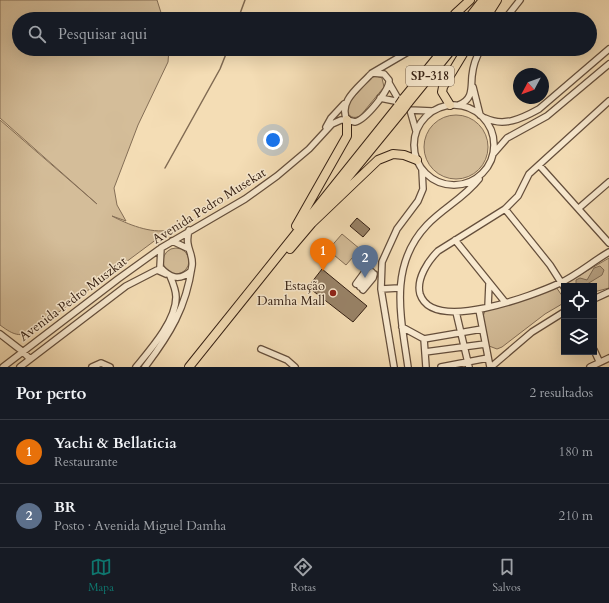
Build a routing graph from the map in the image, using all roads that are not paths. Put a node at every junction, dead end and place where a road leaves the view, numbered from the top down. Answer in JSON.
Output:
{"nodes":[{"id":1,"x":465,"y":0,"type":"edge"},
{"id":2,"x":470,"y":0,"type":"edge"},
{"id":3,"x":483,"y":0,"type":"edge"},
{"id":4,"x":491,"y":0,"type":"edge"},
{"id":5,"x":497,"y":0,"type":"edge"},
{"id":6,"x":520,"y":0,"type":"edge"},
{"id":7,"x":455,"y":12,"type":"edge"},
{"id":8,"x":456,"y":12,"type":"edge"},
{"id":9,"x":474,"y":12,"type":"edge"},
{"id":10,"x":482,"y":12,"type":"edge"},
{"id":11,"x":489,"y":12,"type":"edge"},
{"id":12,"x":511,"y":12,"type":"edge"},
{"id":13,"x":609,"y":49,"type":"edge"},
{"id":14,"x":402,"y":56,"type":"edge"},
{"id":15,"x":439,"y":56,"type":"edge"},
{"id":16,"x":446,"y":56,"type":"edge"},
{"id":17,"x":462,"y":56,"type":"edge"},
{"id":18,"x":477,"y":56,"type":"edge"},
{"id":19,"x":609,"y":64,"type":"edge"},
{"id":20,"x":372,"y":73,"type":"junction"},
{"id":21,"x":389,"y":83,"type":"junction"},
{"id":22,"x":472,"y":83,"type":"junction"},
{"id":23,"x":380,"y":98,"type":"junction"},
{"id":24,"x":346,"y":101,"type":"junction"},
{"id":25,"x":609,"y":101,"type":"edge"},
{"id":26,"x":404,"y":105,"type":"junction"},
{"id":27,"x":454,"y":105,"type":"junction"},
{"id":28,"x":432,"y":111,"type":"junction"},
{"id":29,"x":481,"y":116,"type":"junction"},
{"id":30,"x":347,"y":120,"type":"junction"},
{"id":31,"x":324,"y":131,"type":"junction"},
{"id":32,"x":416,"y":131,"type":"junction"},
{"id":33,"x":494,"y":153,"type":"junction"},
{"id":34,"x":417,"y":160,"type":"junction"},
{"id":35,"x":539,"y":165,"type":"junction"},
{"id":36,"x":422,"y":170,"type":"junction"},
{"id":37,"x":481,"y":175,"type":"junction"},
{"id":38,"x":609,"y":182,"type":"edge"},
{"id":39,"x":579,"y":208,"type":"junction"},
{"id":40,"x":504,"y":210,"type":"junction"},
{"id":41,"x":189,"y":230,"type":"junction"},
{"id":42,"x":455,"y":240,"type":"junction"},
{"id":43,"x":172,"y":241,"type":"junction"},
{"id":44,"x":609,"y":243,"type":"edge"},
{"id":45,"x":161,"y":248,"type":"junction"},
{"id":46,"x":187,"y":248,"type":"junction"},
{"id":47,"x":286,"y":249,"type":"junction"},
{"id":48,"x":609,"y":252,"type":"edge"},
{"id":49,"x":139,"y":263,"type":"joint"},
{"id":50,"x":191,"y":271,"type":"junction"},
{"id":51,"x":168,"y":275,"type":"junction"},
{"id":52,"x":562,"y":283,"type":"edge"},
{"id":53,"x":564,"y":283,"type":"edge"},
{"id":54,"x":489,"y":284,"type":"junction"},
{"id":55,"x":358,"y":285,"type":"joint"},
{"id":56,"x":561,"y":285,"type":"edge"},
{"id":57,"x":399,"y":288,"type":"junction"},
{"id":58,"x":381,"y":289,"type":"junction"},
{"id":59,"x":609,"y":292,"type":"edge"},
{"id":60,"x":597,"y":298,"type":"edge"},
{"id":61,"x":505,"y":302,"type":"junction"},
{"id":62,"x":488,"y":307,"type":"junction"},
{"id":63,"x":479,"y":310,"type":"junction"},
{"id":64,"x":456,"y":312,"type":"junction"},
{"id":65,"x":561,"y":314,"type":"edge"},
{"id":66,"x":402,"y":327,"type":"junction"},
{"id":67,"x":482,"y":329,"type":"junction"},
{"id":68,"x":462,"y":333,"type":"junction"},
{"id":69,"x":0,"y":334,"type":"edge"},
{"id":70,"x":424,"y":340,"type":"junction"},
{"id":71,"x":485,"y":344,"type":"junction"},
{"id":72,"x":465,"y":347,"type":"junction"},
{"id":73,"x":261,"y":349,"type":"dead end"},
{"id":74,"x":22,"y":351,"type":"junction"},
{"id":75,"x":425,"y":352,"type":"junction"},
{"id":76,"x":596,"y":355,"type":"edge"},
{"id":77,"x":488,"y":358,"type":"junction"},
{"id":78,"x":609,"y":358,"type":"edge"},
{"id":79,"x":30,"y":359,"type":"junction"},
{"id":80,"x":599,"y":361,"type":"junction"},
{"id":81,"x":469,"y":365,"type":"edge"},
{"id":82,"x":3,"y":367,"type":"edge"},
{"id":83,"x":20,"y":367,"type":"edge"},
{"id":84,"x":92,"y":367,"type":"edge"},
{"id":85,"x":110,"y":367,"type":"edge"},
{"id":86,"x":136,"y":367,"type":"edge"},
{"id":87,"x":145,"y":367,"type":"edge"},
{"id":88,"x":189,"y":367,"type":"edge"},
{"id":89,"x":196,"y":367,"type":"edge"},
{"id":90,"x":295,"y":367,"type":"edge"},
{"id":91,"x":394,"y":367,"type":"edge"},
{"id":92,"x":408,"y":367,"type":"edge"},
{"id":93,"x":426,"y":367,"type":"edge"},
{"id":94,"x":442,"y":367,"type":"edge"},
{"id":95,"x":491,"y":367,"type":"edge"},
{"id":96,"x":590,"y":367,"type":"edge"}],
"edges":[{"from":1,"to":7,"type":"street"},
{"from":2,"to":8,"type":"highway"},
{"from":3,"to":9,"type":"highway"},
{"from":4,"to":10,"type":"highway"},
{"from":5,"to":11,"type":"highway"},
{"from":6,"to":12,"type":"street"},
{"from":13,"to":29,"type":"street"},
{"from":14,"to":20,"type":"street","name":"Avenida Pedro Musekat"},
{"from":15,"to":26,"type":"highway","number":"SP-318"},
{"from":16,"to":26,"type":"highway","number":"SP-318"},
{"from":17,"to":27,"type":"highway"},
{"from":18,"to":22,"type":"street"},
{"from":19,"to":33,"type":"street"},
{"from":20,"to":21,"type":"street"},
{"from":20,"to":24,"type":"street","name":"Avenida Pedro Musekat"},
{"from":21,"to":23,"type":"street"},
{"from":21,"to":26,"type":"street"},
{"from":22,"to":27,"type":"street"},
{"from":22,"to":29,"type":"street"},
{"from":23,"to":26,"type":"street"},
{"from":23,"to":30,"type":"street","name":"Avenida Pedro Musekat"},
{"from":24,"to":30,"type":"street"},
{"from":24,"to":31,"type":"street","name":"Avenida Pedro Musekat"},
{"from":25,"to":35,"type":"street"},
{"from":26,"to":28,"type":"street"},
{"from":26,"to":32,"type":"street"},
{"from":26,"to":47,"type":"highway","number":"SP-318"},
{"from":27,"to":28,"type":"street"},
{"from":27,"to":29,"type":"street"},
{"from":28,"to":32,"type":"street"},
{"from":29,"to":33,"type":"street"},
{"from":30,"to":31,"type":"street","name":"Avenida Pedro Musekat"},
{"from":30,"to":47,"type":"highway"},
{"from":31,"to":41,"type":"street","name":"Avenida Pedro Musekat"},
{"from":32,"to":34,"type":"street"},
{"from":33,"to":37,"type":"street"},
{"from":34,"to":36,"type":"street"},
{"from":34,"to":47,"type":"highway"},
{"from":35,"to":39,"type":"street"},
{"from":35,"to":40,"type":"street"},
{"from":36,"to":37,"type":"street"},
{"from":36,"to":58,"type":"street"},
{"from":37,"to":57,"type":"street"},
{"from":38,"to":39,"type":"street"},
{"from":39,"to":44,"type":"street"},
{"from":40,"to":42,"type":"street"},
{"from":40,"to":52,"type":"street"},
{"from":41,"to":43,"type":"street","name":"Avenida Pedro Musekat"},
{"from":41,"to":46,"type":"street"},
{"from":42,"to":54,"type":"street"},
{"from":42,"to":64,"type":"street"},
{"from":43,"to":45,"type":"street","name":"Avenida Pedro Musekat"},
{"from":43,"to":46,"type":"street"},
{"from":45,"to":49,"type":"street","name":"Avenida Pedro Musekat"},
{"from":45,"to":51,"type":"street"},
{"from":46,"to":50,"type":"street"},
{"from":47,"to":88,"type":"highway","number":"SP-318"},
{"from":47,"to":89,"type":"highway","number":"SP-318"},
{"from":48,"to":53,"type":"street"},
{"from":49,"to":74,"type":"street","name":"Avenida Pedro Muszkat"},
{"from":50,"to":51,"type":"street"},
{"from":50,"to":87,"type":"street"},
{"from":51,"to":79,"type":"street","name":"Avenida Pedro Muszkat"},
{"from":51,"to":86,"type":"street"},
{"from":54,"to":61,"type":"street"},
{"from":54,"to":62,"type":"street"},
{"from":55,"to":55,"type":"street"},
{"from":56,"to":61,"type":"street"},
{"from":57,"to":58,"type":"street"},
{"from":57,"to":66,"type":"street"},
{"from":58,"to":91,"type":"street"},
{"from":59,"to":60,"type":"street"},
{"from":61,"to":62,"type":"street"},
{"from":62,"to":63,"type":"street"},
{"from":63,"to":64,"type":"street"},
{"from":63,"to":67,"type":"street"},
{"from":64,"to":68,"type":"street"},
{"from":65,"to":95,"type":"street"},
{"from":66,"to":70,"type":"street"},
{"from":66,"to":92,"type":"street"},
{"from":67,"to":68,"type":"street"},
{"from":67,"to":71,"type":"street"},
{"from":68,"to":70,"type":"street"},
{"from":68,"to":72,"type":"street"},
{"from":69,"to":74,"type":"street"},
{"from":70,"to":75,"type":"street"},
{"from":71,"to":72,"type":"street"},
{"from":71,"to":77,"type":"street"},
{"from":72,"to":75,"type":"street"},
{"from":72,"to":81,"type":"street"},
{"from":73,"to":90,"type":"street"},
{"from":74,"to":79,"type":"street"},
{"from":74,"to":82,"type":"street","name":"Avenida Pedro Muszkat"},
{"from":75,"to":93,"type":"street"},
{"from":76,"to":80,"type":"street"},
{"from":77,"to":81,"type":"street"},
{"from":77,"to":95,"type":"street"},
{"from":78,"to":80,"type":"street"},
{"from":79,"to":83,"type":"street","name":"Avenida Pedro Muszkat"},
{"from":80,"to":96,"type":"street"},
{"from":81,"to":94,"type":"street"},
{"from":84,"to":85,"type":"street"}]}
